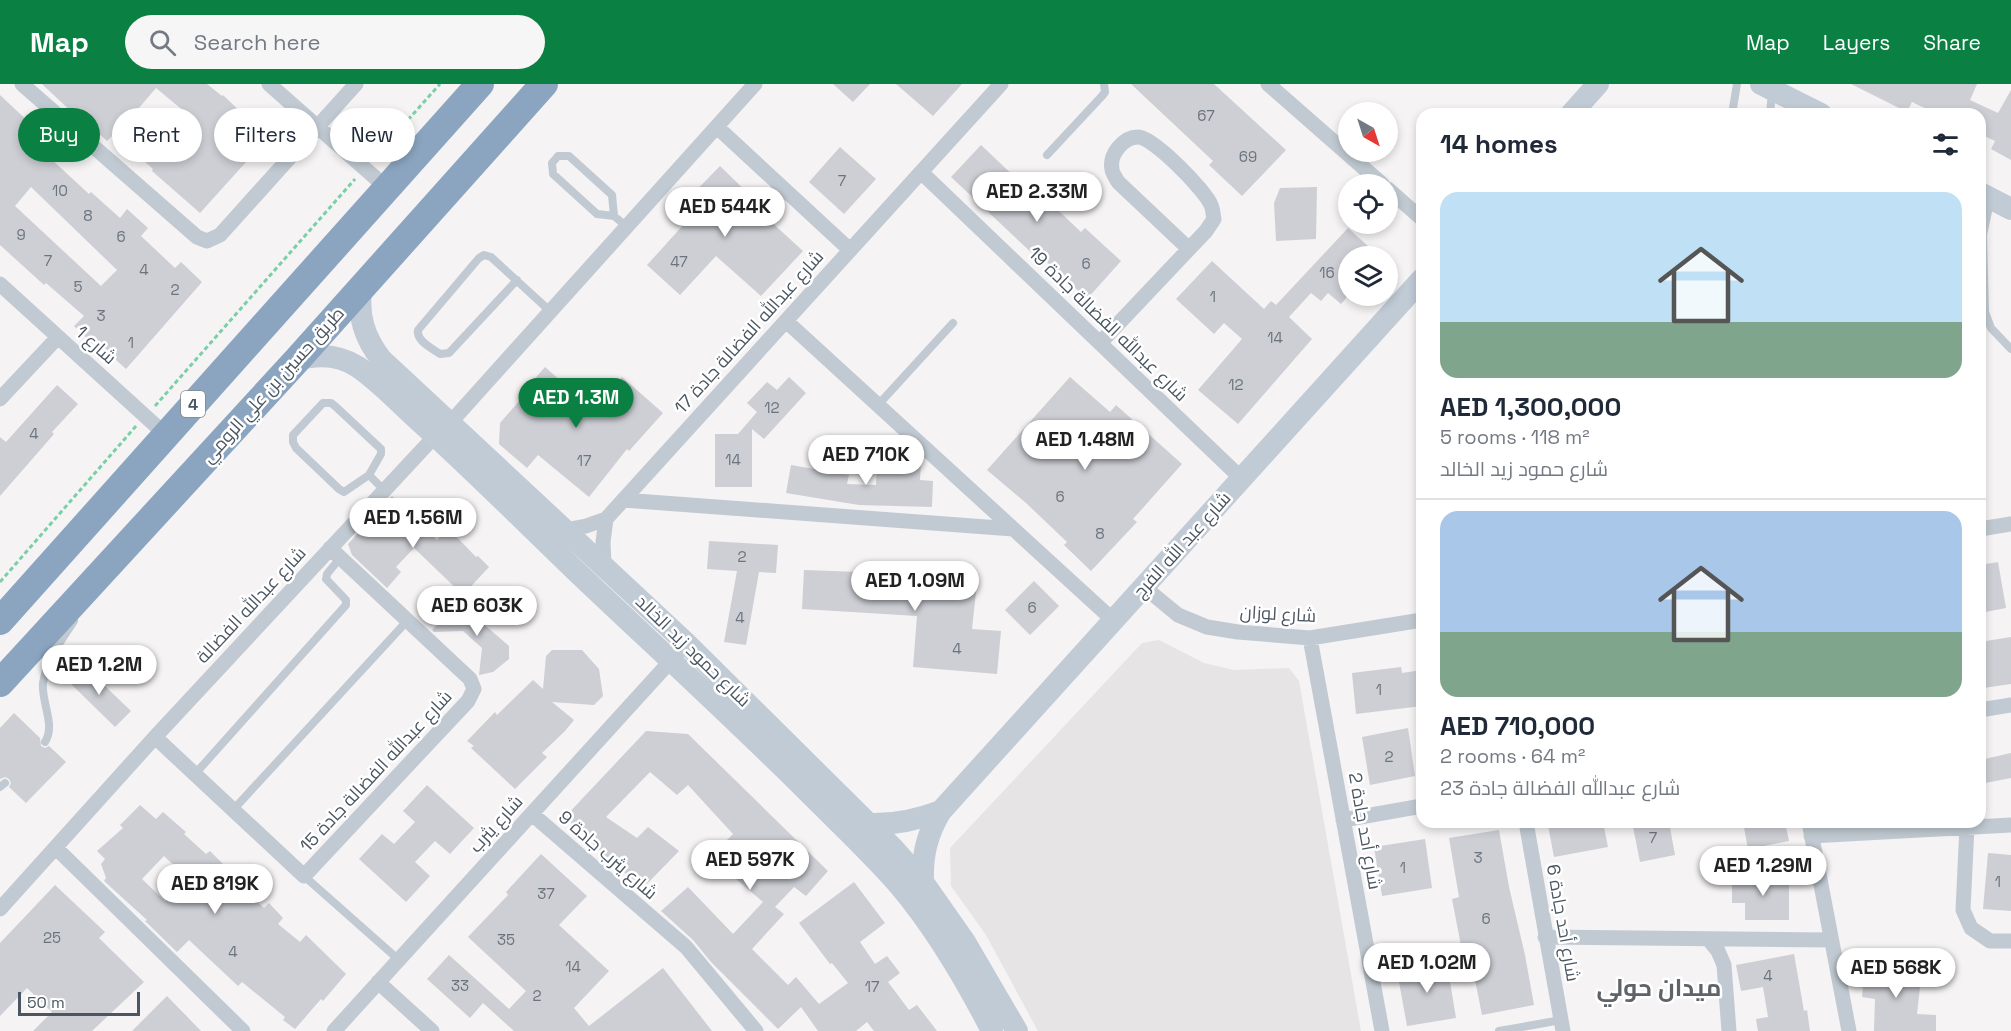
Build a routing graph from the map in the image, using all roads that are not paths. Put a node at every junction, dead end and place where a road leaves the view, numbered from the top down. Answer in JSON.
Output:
{"nodes":[{"id":1,"x":22,"y":84,"type":"edge"},
{"id":2,"x":269,"y":84,"type":"edge"},
{"id":3,"x":356,"y":84,"type":"edge"},
{"id":4,"x":480,"y":84,"type":"edge"},
{"id":5,"x":544,"y":84,"type":"edge"},
{"id":6,"x":755,"y":84,"type":"edge"},
{"id":7,"x":1001,"y":84,"type":"edge"},
{"id":8,"x":1104,"y":84,"type":"edge"},
{"id":9,"x":1268,"y":84,"type":"edge"},
{"id":10,"x":1598,"y":84,"type":"edge"},
{"id":11,"x":1737,"y":84,"type":"edge"},
{"id":12,"x":1767,"y":87,"type":"edge"},
{"id":13,"x":296,"y":108,"type":"edge"},
{"id":14,"x":1576,"y":108,"type":"edge"},
{"id":15,"x":1733,"y":108,"type":"edge"},
{"id":16,"x":1769,"y":108,"type":"edge"},
{"id":17,"x":1809,"y":108,"type":"edge"},
{"id":18,"x":318,"y":127,"type":"joint"},
{"id":19,"x":717,"y":127,"type":"junction"},
{"id":20,"x":1047,"y":155,"type":"dead end"},
{"id":21,"x":286,"y":162,"type":"edge"},
{"id":22,"x":921,"y":172,"type":"junction"},
{"id":23,"x":1371,"y":174,"type":"edge"},
{"id":24,"x":387,"y":188,"type":"junction"},
{"id":25,"x":1986,"y":196,"type":"edge"},
{"id":26,"x":1398,"y":198,"type":"edge"},
{"id":27,"x":2011,"y":209,"type":"edge"},
{"id":28,"x":1416,"y":214,"type":"edge"},
{"id":29,"x":614,"y":216,"type":"junction"},
{"id":30,"x":626,"y":226,"type":"junction"},
{"id":31,"x":1189,"y":249,"type":"junction"},
{"id":32,"x":850,"y":250,"type":"junction"},
{"id":33,"x":518,"y":280,"type":"junction"},
{"id":34,"x":0,"y":284,"type":"edge"},
{"id":35,"x":1416,"y":286,"type":"edge"},
{"id":36,"x":361,"y":289,"type":"junction"},
{"id":37,"x":550,"y":311,"type":"junction"},
{"id":38,"x":1986,"y":315,"type":"edge"},
{"id":39,"x":786,"y":321,"type":"junction"},
{"id":40,"x":953,"y":323,"type":"dead end"},
{"id":41,"x":58,"y":337,"type":"junction"},
{"id":42,"x":1100,"y":343,"type":"junction"},
{"id":43,"x":2011,"y":349,"type":"edge"},
{"id":44,"x":297,"y":360,"type":"junction"},
{"id":45,"x":0,"y":399,"type":"edge"},
{"id":46,"x":878,"y":405,"type":"junction"},
{"id":47,"x":442,"y":429,"type":"junction"},
{"id":48,"x":166,"y":435,"type":"junction"},
{"id":49,"x":369,"y":475,"type":"junction"},
{"id":50,"x":1242,"y":479,"type":"junction"},
{"id":51,"x":385,"y":491,"type":"junction"},
{"id":52,"x":623,"y":500,"type":"junction"},
{"id":53,"x":606,"y":519,"type":"junction"},
{"id":54,"x":2011,"y":524,"type":"edge"},
{"id":55,"x":1986,"y":528,"type":"edge"},
{"id":56,"x":1013,"y":529,"type":"junction"},
{"id":57,"x":565,"y":530,"type":"junction"},
{"id":58,"x":335,"y":553,"type":"junction"},
{"id":59,"x":604,"y":566,"type":"junction"},
{"id":60,"x":93,"y":582,"type":"junction"},
{"id":61,"x":1144,"y":587,"type":"junction"},
{"id":62,"x":408,"y":620,"type":"junction"},
{"id":63,"x":1113,"y":620,"type":"junction"},
{"id":64,"x":0,"y":621,"type":"edge"},
{"id":65,"x":1416,"y":621,"type":"edge"},
{"id":66,"x":1310,"y":638,"type":"junction"},
{"id":67,"x":686,"y":643,"type":"junction"},
{"id":68,"x":670,"y":661,"type":"junction"},
{"id":69,"x":0,"y":683,"type":"edge"},
{"id":70,"x":2011,"y":705,"type":"edge"},
{"id":71,"x":1986,"y":709,"type":"edge"},
{"id":72,"x":155,"y":737,"type":"junction"},
{"id":73,"x":45,"y":742,"type":"dead end"},
{"id":74,"x":195,"y":774,"type":"junction"},
{"id":75,"x":1416,"y":807,"type":"edge"},
{"id":76,"x":233,"y":810,"type":"junction"},
{"id":77,"x":941,"y":811,"type":"junction"},
{"id":78,"x":532,"y":814,"type":"junction"},
{"id":79,"x":1343,"y":820,"type":"junction"},
{"id":80,"x":869,"y":824,"type":"junction"},
{"id":81,"x":2011,"y":825,"type":"edge"},
{"id":82,"x":1986,"y":826,"type":"edge"},
{"id":83,"x":1527,"y":828,"type":"edge"},
{"id":84,"x":1862,"y":828,"type":"edge"},
{"id":85,"x":1967,"y":828,"type":"edge"},
{"id":86,"x":1810,"y":829,"type":"edge"},
{"id":87,"x":56,"y":848,"type":"junction"},
{"id":88,"x":304,"y":876,"type":"junction"},
{"id":89,"x":923,"y":882,"type":"junction"},
{"id":90,"x":0,"y":909,"type":"edge"},
{"id":91,"x":1545,"y":937,"type":"junction"},
{"id":92,"x":1709,"y":940,"type":"junction"},
{"id":93,"x":1831,"y":940,"type":"junction"},
{"id":94,"x":2011,"y":941,"type":"edge"},
{"id":95,"x":399,"y":960,"type":"junction"},
{"id":96,"x":378,"y":982,"type":"junction"},
{"id":97,"x":1562,"y":1025,"type":"edge"},
{"id":98,"x":243,"y":1031,"type":"edge"},
{"id":99,"x":334,"y":1031,"type":"edge"},
{"id":100,"x":432,"y":1031,"type":"edge"},
{"id":101,"x":756,"y":1031,"type":"edge"},
{"id":102,"x":992,"y":1031,"type":"edge"},
{"id":103,"x":1017,"y":1031,"type":"edge"},
{"id":104,"x":1382,"y":1031,"type":"edge"},
{"id":105,"x":1499,"y":1031,"type":"edge"},
{"id":106,"x":1729,"y":1031,"type":"edge"},
{"id":107,"x":1848,"y":1031,"type":"edge"}],
"edges":[{"from":1,"to":21,"type":"street"},
{"from":2,"to":13,"type":"street"},
{"from":3,"to":18,"type":"street"},
{"from":4,"to":24,"type":"highway","number":"4"},
{"from":5,"to":36,"type":"highway","name":"طريق حسين بن علي الرومي"},
{"from":6,"to":19,"type":"street","name":"شارع عبدالله الفضالة"},
{"from":7,"to":22,"type":"street","name":"شارع عبدالله الفضالة جادة 17"},
{"from":8,"to":20,"type":"lane"},
{"from":9,"to":23,"type":"street"},
{"from":10,"to":14,"type":"main road"},
{"from":11,"to":15,"type":"lane"},
{"from":12,"to":16,"type":"lane"},
{"from":12,"to":17,"type":"main road"},
{"from":18,"to":24,"type":"street"},
{"from":19,"to":30,"type":"street","name":"شارع عبدالله الفضالة"},
{"from":19,"to":32,"type":"street","name":"شارع عبدالله الفضالة جادة 17"},
{"from":22,"to":32,"type":"street","name":"شارع عبدالله الفضالة جادة 17"},
{"from":22,"to":42,"type":"street","name":"شارع عبدالله الفضالة جادة 19"},
{"from":24,"to":48,"type":"highway","number":"4"},
{"from":25,"to":27,"type":"main road"},
{"from":26,"to":28,"type":"street"},
{"from":29,"to":29,"type":"lane"},
{"from":29,"to":30,"type":"lane"},
{"from":30,"to":37,"type":"street","name":"شارع عبدالله الفضالة"},
{"from":31,"to":31,"type":"street"},
{"from":31,"to":42,"type":"street"},
{"from":32,"to":39,"type":"street","name":"شارع عبدالله الفضالة جادة 17"},
{"from":33,"to":33,"type":"lane"},
{"from":33,"to":37,"type":"lane"},
{"from":34,"to":41,"type":"street","name":"شارع 1"},
{"from":35,"to":50,"type":"main road","name":"شارع عبد الله الفرج"},
{"from":36,"to":44,"type":"highway","name":"طريق حسين بن علي الرومي"},
{"from":36,"to":47,"type":"main road","name":"شارع حمود زيد الخالد"},
{"from":37,"to":47,"type":"street","name":"شارع عبدالله الفضالة"},
{"from":38,"to":43,"type":"lane"},
{"from":39,"to":46,"type":"street"},
{"from":39,"to":52,"type":"street","name":"شارع عبدالله الفضالة جادة 17"},
{"from":40,"to":46,"type":"lane"},
{"from":41,"to":45,"type":"street"},
{"from":41,"to":48,"type":"street","name":"شارع 1"},
{"from":42,"to":50,"type":"street","name":"شارع عبدالله الفضالة جادة 19"},
{"from":44,"to":47,"type":"main road","name":"شارع حمود زيد الخالد"},
{"from":44,"to":60,"type":"highway","name":"طريق حسين بن علي الرومي"},
{"from":46,"to":56,"type":"street"},
{"from":47,"to":51,"type":"street","name":"شارع عبدالله الفضالة"},
{"from":47,"to":57,"type":"main road","name":"شارع حمود زيد الخالد"},
{"from":47,"to":68,"type":"main road","name":"شارع حمود زيد الخالد"},
{"from":48,"to":64,"type":"highway","number":"4"},
{"from":49,"to":49,"type":"lane"},
{"from":49,"to":51,"type":"lane"},
{"from":50,"to":61,"type":"main road","name":"شارع عبد الله الفرج"},
{"from":51,"to":58,"type":"street","name":"شارع عبدالله الفضالة"},
{"from":52,"to":53,"type":"street","name":"شارع عبدالله الفضالة جادة 17"},
{"from":52,"to":56,"type":"street"},
{"from":53,"to":57,"type":"street"},
{"from":53,"to":59,"type":"street"},
{"from":54,"to":55,"type":"street"},
{"from":56,"to":63,"type":"street"},
{"from":57,"to":59,"type":"main road","name":"شارع حمود زيد الخالد"},
{"from":58,"to":62,"type":"street","name":"شارع عبدالله الفضالة جادة 15"},
{"from":58,"to":72,"type":"street","name":"شارع عبدالله الفضالة"},
{"from":58,"to":74,"type":"lane"},
{"from":59,"to":67,"type":"main road","name":"شارع حمود زيد الخالد"},
{"from":60,"to":69,"type":"highway","name":"طريق حسين بن علي الرومي"},
{"from":60,"to":73,"type":"lane"},
{"from":61,"to":63,"type":"main road","name":"شارع عبد الله الفرج"},
{"from":61,"to":66,"type":"street","name":"شارع لوزان"},
{"from":62,"to":76,"type":"lane"},
{"from":62,"to":88,"type":"street","name":"شارع عبدالله الفضالة جادة 15"},
{"from":63,"to":77,"type":"main road","name":"شارع عبد الله الفرج"},
{"from":65,"to":66,"type":"street","name":"شارع لوزان"},
{"from":66,"to":79,"type":"street","name":"شارع أحد جادة 2"},
{"from":67,"to":68,"type":"street","name":"شارع يثرب"},
{"from":67,"to":80,"type":"main road","name":"شارع حمود زيد الخالد"},
{"from":68,"to":78,"type":"street","name":"شارع يثرب"},
{"from":68,"to":102,"type":"main road","name":"شارع حمود زيد الخالد"},
{"from":70,"to":71,"type":"street"},
{"from":72,"to":74,"type":"street","name":"شارع عبدالله الفضالة جادة 15"},
{"from":72,"to":87,"type":"street","name":"شارع عبدالله الفضالة"},
{"from":74,"to":76,"type":"street","name":"شارع عبدالله الفضالة جادة 15"},
{"from":75,"to":79,"type":"street"},
{"from":76,"to":88,"type":"street","name":"شارع عبدالله الفضالة جادة 15"},
{"from":77,"to":80,"type":"main road","name":"شارع عبد الله الفرج"},
{"from":77,"to":89,"type":"main road","name":"شارع عبد الله الفرج"},
{"from":78,"to":95,"type":"street","name":"شارع يثرب"},
{"from":78,"to":101,"type":"street","name":"شارع يثرب جادة 9"},
{"from":79,"to":104,"type":"street","name":"شارع أحد جادة 2"},
{"from":80,"to":89,"type":"main road","name":"شارع حمود زيد الخالد"},
{"from":81,"to":82,"type":"street"},
{"from":83,"to":91,"type":"street","name":"شارع أحد جادة 6"},
{"from":84,"to":86,"type":"street"},
{"from":85,"to":94,"type":"street"},
{"from":86,"to":93,"type":"street"},
{"from":87,"to":90,"type":"street","name":"شارع عبدالله الفضالة"},
{"from":87,"to":98,"type":"street"},
{"from":88,"to":95,"type":"lane"},
{"from":89,"to":103,"type":"main road","name":"شارع حمود زيد الخالد"},
{"from":91,"to":92,"type":"street"},
{"from":91,"to":97,"type":"street","name":"شارع أحد جادة 6"},
{"from":92,"to":93,"type":"street"},
{"from":92,"to":106,"type":"street"},
{"from":93,"to":107,"type":"street"},
{"from":95,"to":96,"type":"street","name":"شارع يثرب"},
{"from":96,"to":99,"type":"street","name":"شارع يثرب"},
{"from":96,"to":100,"type":"street"},
{"from":97,"to":105,"type":"lane"}]}
